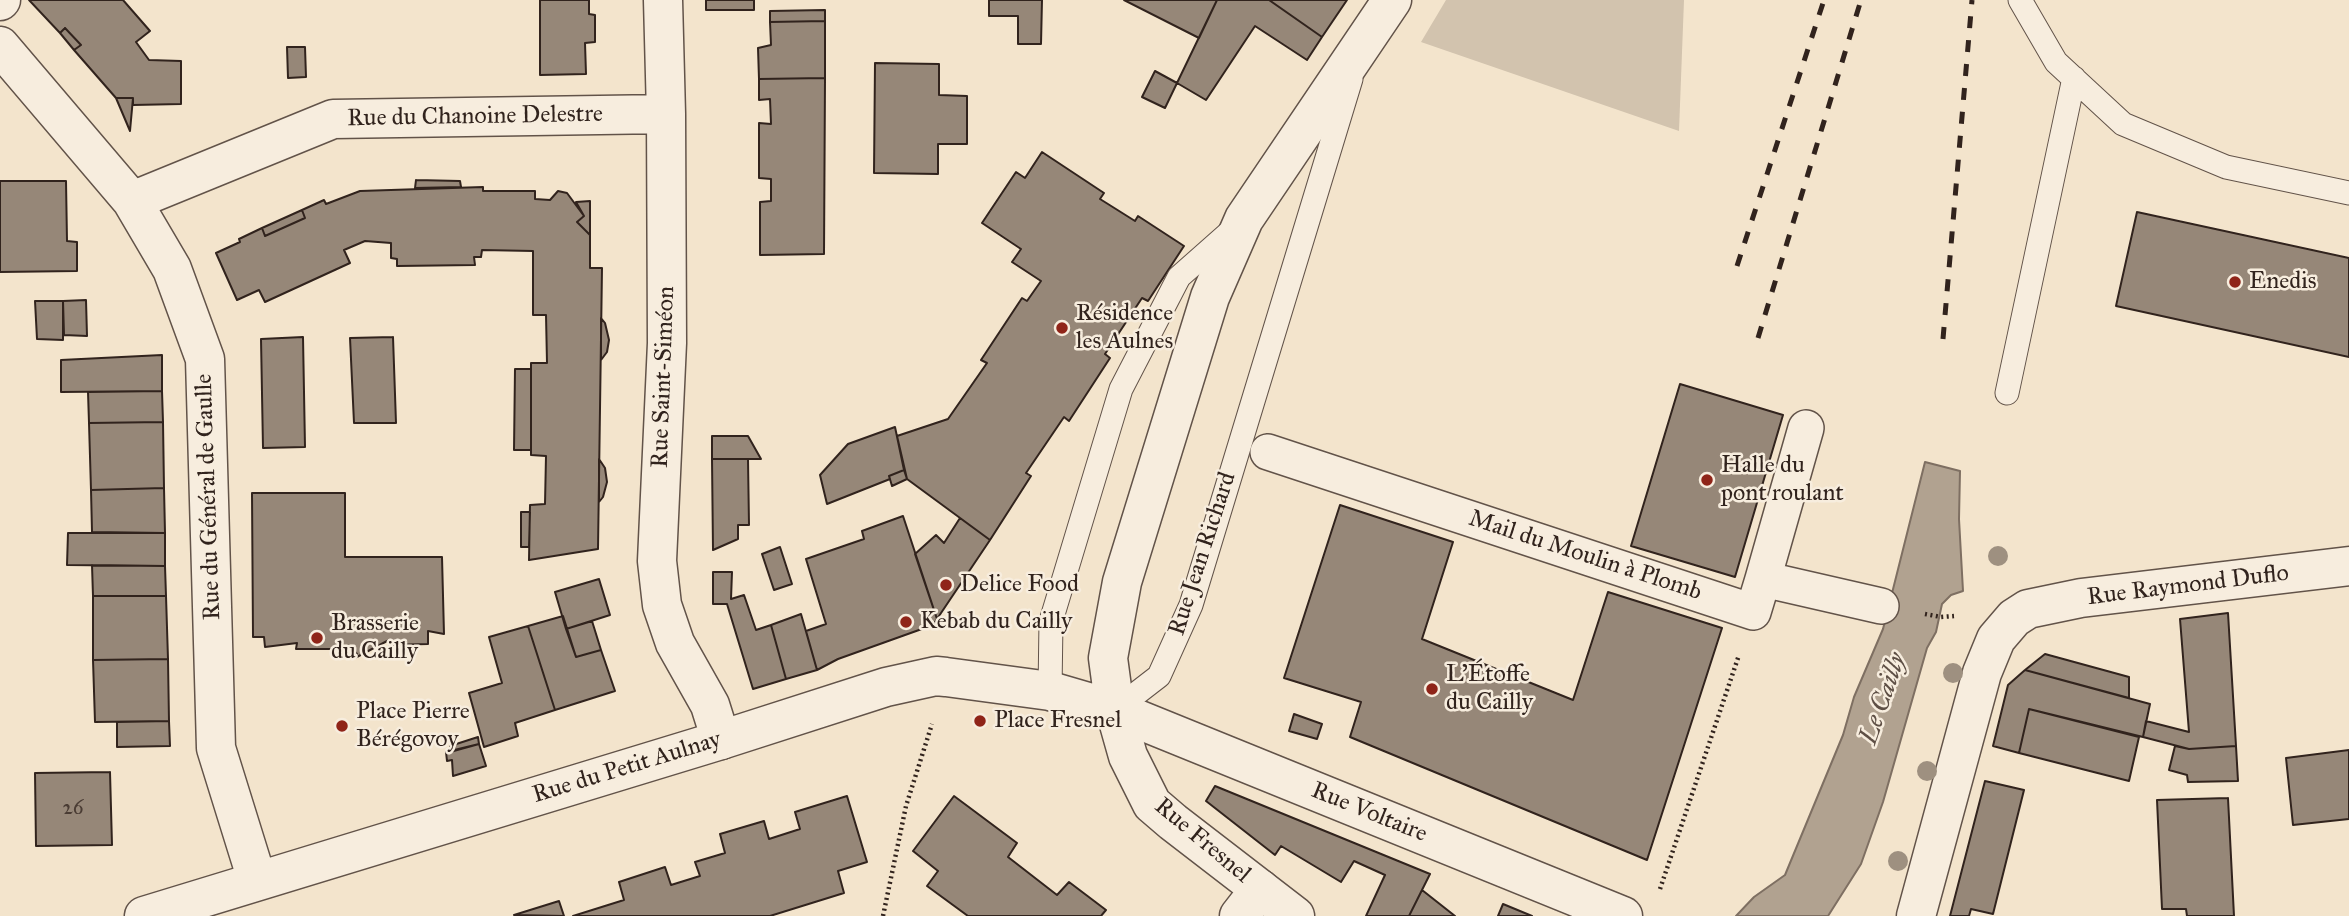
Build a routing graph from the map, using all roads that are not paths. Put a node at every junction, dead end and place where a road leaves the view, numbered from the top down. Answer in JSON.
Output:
{"nodes":[{"id":1,"x":663,"y":0,"type":"edge"},
{"id":2,"x":1392,"y":0,"type":"edge"},
{"id":3,"x":2020,"y":0,"type":"edge"},
{"id":4,"x":0,"y":46,"type":"edge"},
{"id":5,"x":1361,"y":47,"type":"junction"},
{"id":6,"x":2074,"y":78,"type":"junction"},
{"id":7,"x":666,"y":114,"type":"junction"},
{"id":8,"x":2349,"y":193,"type":"edge"},
{"id":9,"x":132,"y":201,"type":"junction"},
{"id":10,"x":1244,"y":219,"type":"junction"},
{"id":11,"x":2007,"y":393,"type":"dead end"},
{"id":12,"x":1806,"y":428,"type":"dead end"},
{"id":13,"x":1268,"y":452,"type":"dead end"},
{"id":14,"x":2349,"y":566,"type":"edge"},
{"id":15,"x":1763,"y":579,"type":"junction"},
{"id":16,"x":1881,"y":606,"type":"dead end"},
{"id":17,"x":1050,"y":691,"type":"junction"},
{"id":18,"x":1115,"y":710,"type":"junction"},
{"id":19,"x":721,"y":740,"type":"junction"},
{"id":20,"x":257,"y":880,"type":"junction"},
{"id":21,"x":1249,"y":902,"type":"edge"},
{"id":22,"x":144,"y":916,"type":"edge"},
{"id":23,"x":1296,"y":916,"type":"edge"},
{"id":24,"x":1623,"y":916,"type":"edge"},
{"id":25,"x":1916,"y":916,"type":"edge"}],
"edges":[{"from":1,"to":7,"type":"street","name":"Rue Saint-Siméon"},
{"from":2,"to":5,"type":"street","name":"Rue Jean Richard"},
{"from":3,"to":6,"type":"lane"},
{"from":4,"to":9,"type":"street","name":"Rue du Général de Gaulle"},
{"from":5,"to":10,"type":"street","name":"Rue Jean Richard"},
{"from":5,"to":18,"type":"lane","name":"Rue Jean Richard"},
{"from":6,"to":8,"type":"lane"},
{"from":6,"to":11,"type":"lane"},
{"from":7,"to":9,"type":"street","name":"Rue du Chanoine Delestre"},
{"from":7,"to":19,"type":"street","name":"Rue Saint-Siméon"},
{"from":9,"to":20,"type":"street","name":"Rue du Général de Gaulle"},
{"from":10,"to":17,"type":"lane","name":"Rue Jean Richard"},
{"from":10,"to":18,"type":"street","name":"Rue Jean Richard"},
{"from":12,"to":15,"type":"street"},
{"from":13,"to":15,"type":"street","name":"Mail du Moulin à Plomb"},
{"from":14,"to":25,"type":"street","name":"Rue Raymond Duflo"},
{"from":15,"to":16,"type":"street"},
{"from":17,"to":18,"type":"street","name":"Rue du Petit Aulnay"},
{"from":17,"to":19,"type":"street","name":"Rue du Petit Aulnay"},
{"from":18,"to":21,"type":"street","name":"Rue Fresnel"},
{"from":18,"to":24,"type":"street","name":"Rue Voltaire"},
{"from":19,"to":20,"type":"street","name":"Rue du Petit Aulnay"},
{"from":20,"to":22,"type":"street","name":"Rue du Petit Aulnay"},
{"from":21,"to":23,"type":"street","name":"Rue Fresnel"}]}
